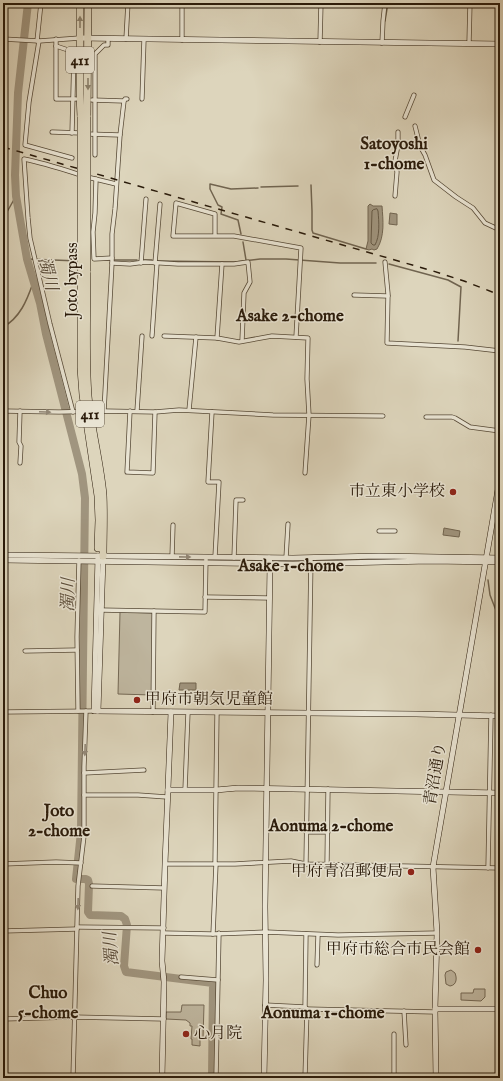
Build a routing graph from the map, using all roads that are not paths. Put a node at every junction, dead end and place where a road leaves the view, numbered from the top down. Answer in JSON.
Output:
{"nodes":[{"id":1,"x":41,"y":3,"type":"edge"},
{"id":2,"x":80,"y":3,"type":"edge"},
{"id":3,"x":88,"y":3,"type":"edge"},
{"id":4,"x":128,"y":3,"type":"edge"},
{"id":5,"x":182,"y":3,"type":"edge"},
{"id":6,"x":320,"y":3,"type":"edge"},
{"id":7,"x":385,"y":3,"type":"edge"},
{"id":8,"x":470,"y":3,"type":"edge"},
{"id":9,"x":80,"y":38,"type":"junction"},
{"id":10,"x":88,"y":38,"type":"junction"},
{"id":11,"x":3,"y":39,"type":"edge"},
{"id":12,"x":56,"y":39,"type":"junction"},
{"id":13,"x":108,"y":39,"type":"junction"},
{"id":14,"x":126,"y":39,"type":"junction"},
{"id":15,"x":144,"y":40,"type":"junction"},
{"id":16,"x":182,"y":40,"type":"junction"},
{"id":17,"x":37,"y":41,"type":"junction"},
{"id":18,"x":320,"y":42,"type":"junction"},
{"id":19,"x":382,"y":43,"type":"junction"},
{"id":20,"x":470,"y":43,"type":"junction"},
{"id":21,"x":500,"y":44,"type":"edge"},
{"id":22,"x":56,"y":46,"type":"junction"},
{"id":23,"x":414,"y":94,"type":"dead end"},
{"id":24,"x":74,"y":99,"type":"junction"},
{"id":25,"x":142,"y":99,"type":"dead end"},
{"id":26,"x":94,"y":100,"type":"junction"},
{"id":27,"x":84,"y":117,"type":"junction"},
{"id":28,"x":404,"y":117,"type":"dead end"},
{"id":29,"x":416,"y":126,"type":"dead end"},
{"id":30,"x":52,"y":132,"type":"dead end"},
{"id":31,"x":398,"y":132,"type":"dead end"},
{"id":32,"x":72,"y":133,"type":"junction"},
{"id":33,"x":95,"y":134,"type":"junction"},
{"id":34,"x":120,"y":135,"type":"junction"},
{"id":35,"x":3,"y":156,"type":"edge"},
{"id":36,"x":96,"y":156,"type":"dead end"},
{"id":37,"x":72,"y":158,"type":"dead end"},
{"id":38,"x":3,"y":179,"type":"edge"},
{"id":39,"x":96,"y":180,"type":"junction"},
{"id":40,"x":116,"y":184,"type":"junction"},
{"id":41,"x":3,"y":193,"type":"edge"},
{"id":42,"x":395,"y":196,"type":"dead end"},
{"id":43,"x":146,"y":199,"type":"dead end"},
{"id":44,"x":160,"y":204,"type":"dead end"},
{"id":45,"x":500,"y":230,"type":"edge"},
{"id":46,"x":215,"y":236,"type":"junction"},
{"id":47,"x":112,"y":261,"type":"junction"},
{"id":48,"x":141,"y":262,"type":"junction"},
{"id":49,"x":385,"y":262,"type":"dead end"},
{"id":50,"x":156,"y":263,"type":"junction"},
{"id":51,"x":222,"y":264,"type":"junction"},
{"id":52,"x":354,"y":295,"type":"dead end"},
{"id":53,"x":388,"y":296,"type":"junction"},
{"id":54,"x":142,"y":336,"type":"dead end"},
{"id":55,"x":152,"y":336,"type":"dead end"},
{"id":56,"x":164,"y":336,"type":"dead end"},
{"id":57,"x":196,"y":337,"type":"junction"},
{"id":58,"x":296,"y":337,"type":"junction"},
{"id":59,"x":217,"y":338,"type":"junction"},
{"id":60,"x":242,"y":341,"type":"junction"},
{"id":61,"x":500,"y":351,"type":"edge"},
{"id":62,"x":3,"y":410,"type":"edge"},
{"id":63,"x":189,"y":410,"type":"junction"},
{"id":64,"x":20,"y":411,"type":"junction"},
{"id":65,"x":87,"y":411,"type":"junction"},
{"id":66,"x":104,"y":411,"type":"junction"},
{"id":67,"x":130,"y":411,"type":"junction"},
{"id":68,"x":137,"y":411,"type":"junction"},
{"id":69,"x":74,"y":412,"type":"junction"},
{"id":70,"x":155,"y":412,"type":"junction"},
{"id":71,"x":212,"y":412,"type":"junction"},
{"id":72,"x":309,"y":415,"type":"junction"},
{"id":73,"x":383,"y":416,"type":"dead end"},
{"id":74,"x":426,"y":417,"type":"dead end"},
{"id":75,"x":500,"y":431,"type":"edge"},
{"id":76,"x":20,"y":463,"type":"dead end"},
{"id":77,"x":305,"y":473,"type":"dead end"},
{"id":78,"x":500,"y":478,"type":"edge"},
{"id":79,"x":243,"y":500,"type":"dead end"},
{"id":80,"x":288,"y":524,"type":"dead end"},
{"id":81,"x":173,"y":525,"type":"dead end"},
{"id":82,"x":379,"y":531,"type":"dead end"},
{"id":83,"x":395,"y":531,"type":"dead end"},
{"id":84,"x":3,"y":555,"type":"edge"},
{"id":85,"x":172,"y":557,"type":"junction"},
{"id":86,"x":215,"y":557,"type":"junction"},
{"id":87,"x":234,"y":558,"type":"junction"},
{"id":88,"x":286,"y":558,"type":"junction"},
{"id":89,"x":500,"y":558,"type":"edge"},
{"id":90,"x":79,"y":559,"type":"junction"},
{"id":91,"x":97,"y":559,"type":"junction"},
{"id":92,"x":3,"y":560,"type":"edge"},
{"id":93,"x":206,"y":560,"type":"junction"},
{"id":94,"x":486,"y":560,"type":"junction"},
{"id":95,"x":269,"y":561,"type":"junction"},
{"id":96,"x":311,"y":561,"type":"junction"},
{"id":97,"x":500,"y":562,"type":"edge"},
{"id":98,"x":205,"y":597,"type":"junction"},
{"id":99,"x":269,"y":598,"type":"junction"},
{"id":100,"x":99,"y":610,"type":"junction"},
{"id":101,"x":154,"y":611,"type":"junction"},
{"id":102,"x":25,"y":650,"type":"dead end"},
{"id":103,"x":77,"y":650,"type":"junction"},
{"id":104,"x":78,"y":711,"type":"junction"},
{"id":105,"x":86,"y":711,"type":"junction"},
{"id":106,"x":96,"y":711,"type":"junction"},
{"id":107,"x":3,"y":712,"type":"edge"},
{"id":108,"x":154,"y":712,"type":"junction"},
{"id":109,"x":171,"y":712,"type":"junction"},
{"id":110,"x":188,"y":712,"type":"junction"},
{"id":111,"x":218,"y":712,"type":"junction"},
{"id":112,"x":268,"y":713,"type":"junction"},
{"id":113,"x":309,"y":713,"type":"junction"},
{"id":114,"x":459,"y":714,"type":"junction"},
{"id":115,"x":491,"y":716,"type":"junction"},
{"id":116,"x":500,"y":716,"type":"edge"},
{"id":117,"x":144,"y":770,"type":"dead end"},
{"id":118,"x":84,"y":773,"type":"junction"},
{"id":119,"x":267,"y":788,"type":"junction"},
{"id":120,"x":307,"y":789,"type":"junction"},
{"id":121,"x":328,"y":789,"type":"junction"},
{"id":122,"x":168,"y":790,"type":"junction"},
{"id":123,"x":185,"y":790,"type":"junction"},
{"id":124,"x":216,"y":790,"type":"junction"},
{"id":125,"x":446,"y":792,"type":"junction"},
{"id":126,"x":489,"y":793,"type":"junction"},
{"id":127,"x":500,"y":793,"type":"edge"},
{"id":128,"x":84,"y":794,"type":"junction"},
{"id":129,"x":167,"y":797,"type":"junction"},
{"id":130,"x":306,"y":832,"type":"junction"},
{"id":131,"x":328,"y":832,"type":"junction"},
{"id":132,"x":266,"y":862,"type":"junction"},
{"id":133,"x":81,"y":863,"type":"junction"},
{"id":134,"x":3,"y":864,"type":"edge"},
{"id":135,"x":165,"y":864,"type":"junction"},
{"id":136,"x":215,"y":864,"type":"junction"},
{"id":137,"x":306,"y":864,"type":"junction"},
{"id":138,"x":327,"y":864,"type":"junction"},
{"id":139,"x":434,"y":867,"type":"junction"},
{"id":140,"x":488,"y":868,"type":"junction"},
{"id":141,"x":500,"y":868,"type":"edge"},
{"id":142,"x":92,"y":886,"type":"dead end"},
{"id":143,"x":164,"y":888,"type":"junction"},
{"id":144,"x":77,"y":928,"type":"junction"},
{"id":145,"x":3,"y":931,"type":"edge"},
{"id":146,"x":164,"y":931,"type":"junction"},
{"id":147,"x":266,"y":932,"type":"junction"},
{"id":148,"x":219,"y":933,"type":"junction"},
{"id":149,"x":437,"y":933,"type":"junction"},
{"id":150,"x":213,"y":934,"type":"junction"},
{"id":151,"x":306,"y":934,"type":"junction"},
{"id":152,"x":318,"y":935,"type":"junction"},
{"id":153,"x":317,"y":965,"type":"dead end"},
{"id":154,"x":181,"y":977,"type":"dead end"},
{"id":155,"x":218,"y":980,"type":"junction"},
{"id":156,"x":265,"y":1005,"type":"junction"},
{"id":157,"x":306,"y":1008,"type":"junction"},
{"id":158,"x":500,"y":1009,"type":"edge"},
{"id":159,"x":435,"y":1010,"type":"junction"},
{"id":160,"x":404,"y":1011,"type":"junction"},
{"id":161,"x":75,"y":1017,"type":"junction"},
{"id":162,"x":3,"y":1019,"type":"edge"},
{"id":163,"x":164,"y":1019,"type":"junction"},
{"id":164,"x":394,"y":1034,"type":"dead end"},
{"id":165,"x":406,"y":1045,"type":"dead end"},
{"id":166,"x":73,"y":1078,"type":"edge"},
{"id":167,"x":162,"y":1078,"type":"edge"},
{"id":168,"x":216,"y":1078,"type":"edge"},
{"id":169,"x":264,"y":1078,"type":"edge"},
{"id":170,"x":306,"y":1078,"type":"edge"},
{"id":171,"x":394,"y":1078,"type":"edge"},
{"id":172,"x":436,"y":1078,"type":"edge"}],
"edges":[{"from":1,"to":17,"type":"street"},
{"from":9,"to":2,"type":"highway","name":"Joto bypass","number":"411","one_way":true},
{"from":3,"to":10,"type":"highway","name":"Joto bypass","number":"411"},
{"from":4,"to":14,"type":"street"},
{"from":5,"to":16,"type":"street"},
{"from":6,"to":18,"type":"street"},
{"from":7,"to":19,"type":"street"},
{"from":8,"to":20,"type":"street"},
{"from":9,"to":10,"type":"street"},
{"from":9,"to":12,"type":"street"},
{"from":9,"to":27,"type":"highway","name":"Joto bypass","number":"411"},
{"from":10,"to":13,"type":"street"},
{"from":10,"to":27,"type":"highway","name":"Joto bypass","number":"411","one_way":true},
{"from":11,"to":17,"type":"street"},
{"from":12,"to":17,"type":"street"},
{"from":12,"to":22,"type":"street"},
{"from":13,"to":14,"type":"street"},
{"from":13,"to":26,"type":"street"},
{"from":14,"to":15,"type":"street"},
{"from":15,"to":16,"type":"street"},
{"from":15,"to":25,"type":"street"},
{"from":16,"to":18,"type":"street"},
{"from":17,"to":37,"type":"street"},
{"from":18,"to":19,"type":"street"},
{"from":19,"to":20,"type":"street"},
{"from":20,"to":21,"type":"street"},
{"from":22,"to":24,"type":"street"},
{"from":22,"to":24,"type":"street"},
{"from":23,"to":28,"type":"street"},
{"from":24,"to":32,"type":"street"},
{"from":26,"to":33,"type":"street"},
{"from":26,"to":34,"type":"street"},
{"from":27,"to":65,"type":"highway","name":"Joto bypass","number":"411","bridge":true},
{"from":29,"to":45,"type":"street"},
{"from":30,"to":32,"type":"street"},
{"from":31,"to":42,"type":"street"},
{"from":32,"to":33,"type":"street"},
{"from":33,"to":34,"type":"street"},
{"from":33,"to":36,"type":"street"},
{"from":34,"to":40,"type":"street"},
{"from":35,"to":38,"type":"street"},
{"from":38,"to":41,"type":"street"},
{"from":39,"to":40,"type":"street"},
{"from":39,"to":47,"type":"street"},
{"from":39,"to":69,"type":"street"},
{"from":40,"to":47,"type":"street"},
{"from":43,"to":48,"type":"street"},
{"from":44,"to":50,"type":"street"},
{"from":46,"to":46,"type":"street"},
{"from":46,"to":58,"type":"street"},
{"from":47,"to":48,"type":"street"},
{"from":47,"to":66,"type":"street"},
{"from":48,"to":50,"type":"street"},
{"from":49,"to":53,"type":"street"},
{"from":50,"to":51,"type":"street"},
{"from":50,"to":55,"type":"street"},
{"from":51,"to":59,"type":"street"},
{"from":51,"to":60,"type":"street"},
{"from":52,"to":53,"type":"street"},
{"from":53,"to":61,"type":"street"},
{"from":54,"to":68,"type":"street"},
{"from":56,"to":57,"type":"street"},
{"from":57,"to":59,"type":"street"},
{"from":57,"to":63,"type":"street"},
{"from":58,"to":60,"type":"street"},
{"from":58,"to":72,"type":"street"},
{"from":59,"to":60,"type":"street"},
{"from":62,"to":64,"type":"street"},
{"from":63,"to":70,"type":"street"},
{"from":63,"to":71,"type":"street"},
{"from":64,"to":69,"type":"street","one_way":true},
{"from":64,"to":76,"type":"street"},
{"from":65,"to":66,"type":"street"},
{"from":65,"to":69,"type":"street"},
{"from":65,"to":91,"type":"highway","name":"Joto bypass","number":"411"},
{"from":66,"to":67,"type":"street"},
{"from":67,"to":68,"type":"street"},
{"from":67,"to":70,"type":"street"},
{"from":68,"to":70,"type":"street"},
{"from":71,"to":72,"type":"street"},
{"from":71,"to":86,"type":"street"},
{"from":72,"to":73,"type":"street"},
{"from":72,"to":77,"type":"street"},
{"from":74,"to":75,"type":"street"},
{"from":78,"to":94,"type":"street","name":"青沼通り"},
{"from":79,"to":87,"type":"street"},
{"from":80,"to":88,"type":"street"},
{"from":81,"to":85,"type":"street"},
{"from":82,"to":83,"type":"street"},
{"from":84,"to":90,"type":"street"},
{"from":85,"to":91,"type":"street"},
{"from":85,"to":93,"type":"street","one_way":true},
{"from":86,"to":87,"type":"street"},
{"from":86,"to":93,"type":"street"},
{"from":87,"to":95,"type":"street"},
{"from":88,"to":95,"type":"street"},
{"from":88,"to":96,"type":"street"},
{"from":89,"to":94,"type":"street"},
{"from":90,"to":91,"type":"street"},
{"from":90,"to":92,"type":"street"},
{"from":90,"to":103,"type":"street"},
{"from":91,"to":93,"type":"street"},
{"from":91,"to":100,"type":"street"},
{"from":93,"to":95,"type":"street"},
{"from":93,"to":98,"type":"street"},
{"from":94,"to":96,"type":"street"},
{"from":94,"to":97,"type":"street"},
{"from":94,"to":114,"type":"street","name":"青沼通り"},
{"from":95,"to":96,"type":"street"},
{"from":95,"to":99,"type":"street"},
{"from":96,"to":113,"type":"street"},
{"from":98,"to":99,"type":"street"},
{"from":98,"to":101,"type":"street"},
{"from":99,"to":112,"type":"street"},
{"from":100,"to":101,"type":"street"},
{"from":100,"to":106,"type":"street"},
{"from":101,"to":108,"type":"street"},
{"from":102,"to":103,"type":"street"},
{"from":103,"to":104,"type":"street"},
{"from":104,"to":105,"type":"street"},
{"from":104,"to":107,"type":"street"},
{"from":105,"to":106,"type":"street"},
{"from":105,"to":118,"type":"street","one_way":true},
{"from":106,"to":108,"type":"street"},
{"from":108,"to":109,"type":"street"},
{"from":109,"to":110,"type":"street"},
{"from":109,"to":122,"type":"street"},
{"from":110,"to":111,"type":"street"},
{"from":110,"to":123,"type":"street"},
{"from":111,"to":112,"type":"street"},
{"from":111,"to":124,"type":"street"},
{"from":112,"to":113,"type":"street"},
{"from":112,"to":119,"type":"street"},
{"from":113,"to":114,"type":"street"},
{"from":113,"to":120,"type":"street"},
{"from":114,"to":115,"type":"street"},
{"from":114,"to":125,"type":"street","name":"青沼通り"},
{"from":115,"to":116,"type":"street"},
{"from":115,"to":126,"type":"street"},
{"from":117,"to":118,"type":"street"},
{"from":118,"to":128,"type":"street"},
{"from":119,"to":120,"type":"street"},
{"from":119,"to":124,"type":"street"},
{"from":119,"to":132,"type":"street"},
{"from":120,"to":121,"type":"street"},
{"from":120,"to":130,"type":"street"},
{"from":121,"to":125,"type":"street"},
{"from":121,"to":131,"type":"street"},
{"from":122,"to":123,"type":"street"},
{"from":122,"to":129,"type":"street"},
{"from":123,"to":124,"type":"street"},
{"from":124,"to":136,"type":"street"},
{"from":125,"to":126,"type":"street"},
{"from":125,"to":139,"type":"street","name":"青沼通り"},
{"from":126,"to":127,"type":"street"},
{"from":126,"to":140,"type":"street"},
{"from":128,"to":129,"type":"street"},
{"from":128,"to":133,"type":"street"},
{"from":129,"to":135,"type":"street"},
{"from":130,"to":131,"type":"street"},
{"from":130,"to":137,"type":"street"},
{"from":131,"to":138,"type":"street"},
{"from":132,"to":136,"type":"street"},
{"from":132,"to":137,"type":"street"},
{"from":132,"to":147,"type":"street"},
{"from":133,"to":134,"type":"street"},
{"from":133,"to":144,"type":"street","one_way":true},
{"from":135,"to":136,"type":"street"},
{"from":135,"to":143,"type":"street"},
{"from":136,"to":150,"type":"street"},
{"from":137,"to":138,"type":"street"},
{"from":138,"to":139,"type":"street"},
{"from":139,"to":140,"type":"street"},
{"from":139,"to":149,"type":"street","name":"青沼通り"},
{"from":140,"to":141,"type":"street"},
{"from":142,"to":143,"type":"street"},
{"from":143,"to":146,"type":"street"},
{"from":144,"to":145,"type":"street"},
{"from":144,"to":146,"type":"street"},
{"from":144,"to":161,"type":"street"},
{"from":146,"to":150,"type":"street"},
{"from":146,"to":163,"type":"street"},
{"from":147,"to":148,"type":"street"},
{"from":147,"to":151,"type":"street"},
{"from":147,"to":156,"type":"street"},
{"from":148,"to":150,"type":"street"},
{"from":148,"to":155,"type":"street"},
{"from":149,"to":152,"type":"street"},
{"from":149,"to":159,"type":"street","name":"青沼通り"},
{"from":151,"to":152,"type":"street"},
{"from":151,"to":157,"type":"street"},
{"from":152,"to":153,"type":"street"},
{"from":154,"to":155,"type":"street"},
{"from":155,"to":168,"type":"street"},
{"from":156,"to":157,"type":"street"},
{"from":156,"to":169,"type":"street"},
{"from":157,"to":160,"type":"street"},
{"from":157,"to":170,"type":"street"},
{"from":158,"to":159,"type":"street"},
{"from":159,"to":160,"type":"street"},
{"from":159,"to":172,"type":"street","name":"青沼通り"},
{"from":160,"to":165,"type":"street"},
{"from":161,"to":162,"type":"street"},
{"from":161,"to":163,"type":"street"},
{"from":161,"to":166,"type":"street"},
{"from":163,"to":167,"type":"street"},
{"from":164,"to":171,"type":"street"}]}
